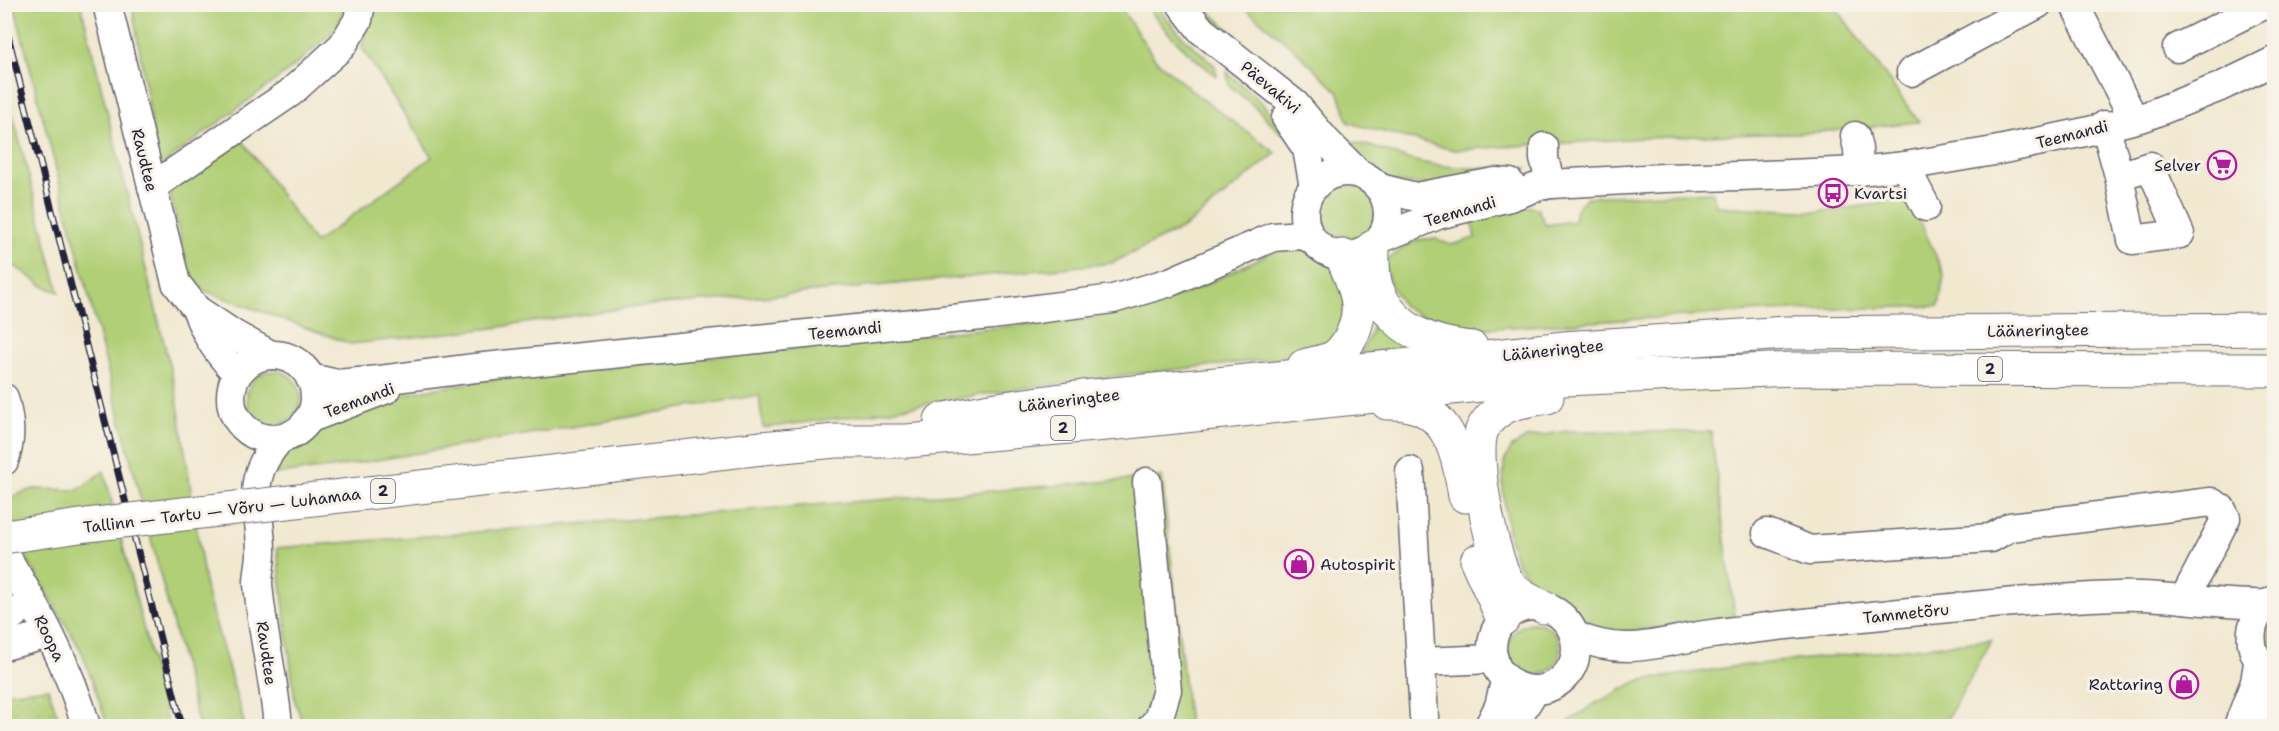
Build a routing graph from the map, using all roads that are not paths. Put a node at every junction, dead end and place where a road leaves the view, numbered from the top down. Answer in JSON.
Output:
{"nodes":[{"id":1,"x":107,"y":4,"type":"edge"},
{"id":2,"x":361,"y":4,"type":"edge"},
{"id":3,"x":1168,"y":4,"type":"edge"},
{"id":4,"x":1181,"y":4,"type":"edge"},
{"id":5,"x":2038,"y":4,"type":"edge"},
{"id":6,"x":2074,"y":4,"type":"edge"},
{"id":7,"x":2266,"y":4,"type":"edge"},
{"id":8,"x":2177,"y":48,"type":"dead end"},
{"id":9,"x":2274,"y":61,"type":"edge"},
{"id":10,"x":1911,"y":72,"type":"dead end"},
{"id":11,"x":2134,"y":119,"type":"junction"},
{"id":12,"x":2105,"y":125,"type":"junction"},
{"id":13,"x":1855,"y":136,"type":"dead end"},
{"id":14,"x":1905,"y":166,"type":"junction"},
{"id":15,"x":1859,"y":171,"type":"junction"},
{"id":16,"x":1545,"y":172,"type":"junction"},
{"id":17,"x":2119,"y":176,"type":"dead end"},
{"id":18,"x":1720,"y":177,"type":"junction"},
{"id":19,"x":1369,"y":180,"type":"junction"},
{"id":20,"x":152,"y":187,"type":"junction"},
{"id":21,"x":1309,"y":196,"type":"junction"},
{"id":22,"x":1926,"y":207,"type":"dead end"},
{"id":23,"x":1312,"y":239,"type":"junction"},
{"id":24,"x":1366,"y":247,"type":"junction"},
{"id":25,"x":1236,"y":251,"type":"junction"},
{"id":26,"x":197,"y":310,"type":"junction"},
{"id":27,"x":2274,"y":329,"type":"edge"},
{"id":28,"x":1564,"y":348,"type":"junction"},
{"id":29,"x":271,"y":355,"type":"junction"},
{"id":30,"x":2274,"y":370,"type":"edge"},
{"id":31,"x":444,"y":373,"type":"junction"},
{"id":32,"x":1706,"y":373,"type":"junction"},
{"id":33,"x":237,"y":374,"type":"junction"},
{"id":34,"x":310,"y":378,"type":"junction"},
{"id":35,"x":1259,"y":379,"type":"junction"},
{"id":36,"x":4,"y":398,"type":"edge"},
{"id":37,"x":1289,"y":406,"type":"junction"},
{"id":38,"x":308,"y":419,"type":"junction"},
{"id":39,"x":242,"y":426,"type":"junction"},
{"id":40,"x":280,"y":438,"type":"junction"},
{"id":41,"x":836,"y":441,"type":"junction"},
{"id":42,"x":762,"y":448,"type":"joint"},
{"id":43,"x":4,"y":461,"type":"edge"},
{"id":44,"x":1410,"y":471,"type":"dead end"},
{"id":45,"x":1147,"y":482,"type":"dead end"},
{"id":46,"x":1767,"y":533,"type":"dead end"},
{"id":47,"x":4,"y":537,"type":"edge"},
{"id":48,"x":4,"y":553,"type":"edge"},
{"id":49,"x":258,"y":581,"type":"junction"},
{"id":50,"x":2184,"y":599,"type":"junction"},
{"id":51,"x":32,"y":601,"type":"junction"},
{"id":52,"x":2271,"y":602,"type":"edge"},
{"id":53,"x":1544,"y":607,"type":"junction"},
{"id":54,"x":1503,"y":619,"type":"junction"},
{"id":55,"x":4,"y":621,"type":"edge"},
{"id":56,"x":50,"y":634,"type":"junction"},
{"id":57,"x":1574,"y":634,"type":"junction"},
{"id":58,"x":4,"y":646,"type":"edge"},
{"id":59,"x":1630,"y":648,"type":"junction"},
{"id":60,"x":2261,"y":659,"type":"edge"},
{"id":61,"x":1421,"y":662,"type":"junction"},
{"id":62,"x":1500,"y":668,"type":"junction"},
{"id":63,"x":1568,"y":672,"type":"junction"},
{"id":64,"x":1535,"y":690,"type":"junction"},
{"id":65,"x":2274,"y":698,"type":"edge"},
{"id":66,"x":1424,"y":717,"type":"dead end"},
{"id":67,"x":86,"y":726,"type":"edge"},
{"id":68,"x":279,"y":726,"type":"edge"},
{"id":69,"x":1152,"y":726,"type":"edge"},
{"id":70,"x":1489,"y":726,"type":"edge"},
{"id":71,"x":1512,"y":726,"type":"edge"},
{"id":72,"x":2238,"y":726,"type":"edge"},
{"id":73,"x":2257,"y":726,"type":"edge"}],
"edges":[{"from":1,"to":20,"type":"street","name":"Raudtee"},
{"from":2,"to":20,"type":"street"},
{"from":3,"to":21,"type":"street","name":"Päevakivi"},
{"from":4,"to":19,"type":"street","name":"Päevakivi"},
{"from":5,"to":10,"type":"street"},
{"from":6,"to":11,"type":"street"},
{"from":7,"to":8,"type":"street"},
{"from":9,"to":11,"type":"street","name":"Teemandi"},
{"from":11,"to":12,"type":"street","name":"Teemandi"},
{"from":12,"to":14,"type":"street","name":"Teemandi"},
{"from":12,"to":17,"type":"street"},
{"from":13,"to":15,"type":"street"},
{"from":14,"to":15,"type":"street","name":"Teemandi"},
{"from":14,"to":18,"type":"street"},
{"from":14,"to":22,"type":"street"},
{"from":15,"to":18,"type":"street","name":"Teemandi"},
{"from":16,"to":18,"type":"street","name":"Teemandi"},
{"from":16,"to":19,"type":"street","name":"Teemandi"},
{"from":16,"to":24,"type":"street","name":"Teemandi"},
{"from":19,"to":21,"type":"street","name":"Teemandi"},
{"from":19,"to":24,"type":"street"},
{"from":20,"to":26,"type":"street","name":"Raudtee"},
{"from":21,"to":23,"type":"street"},
{"from":21,"to":25,"type":"street","name":"Teemandi"},
{"from":23,"to":24,"type":"street","name":"Teemandi"},
{"from":23,"to":25,"type":"street","name":"Teemandi"},
{"from":24,"to":28,"type":"highway"},
{"from":24,"to":35,"type":"highway"},
{"from":25,"to":31,"type":"street","name":"Teemandi"},
{"from":26,"to":29,"type":"street","name":"Raudtee"},
{"from":26,"to":33,"type":"street","name":"Raudtee"},
{"from":27,"to":28,"type":"highway","name":"Lääneringtee","number":"2"},
{"from":28,"to":35,"type":"highway","name":"Lääneringtee","number":"2"},
{"from":29,"to":33,"type":"street"},
{"from":29,"to":34,"type":"street","name":"Raudtee"},
{"from":30,"to":32,"type":"highway","name":"Lääneringtee","number":"2"},
{"from":31,"to":34,"type":"street","name":"Teemandi"},
{"from":31,"to":38,"type":"street","name":"Teemandi"},
{"from":32,"to":37,"type":"highway","name":"Lääneringtee","number":"2"},
{"from":32,"to":53,"type":"highway"},
{"from":33,"to":39,"type":"street","name":"Raudtee"},
{"from":34,"to":38,"type":"street"},
{"from":35,"to":41,"type":"highway","name":"Lääneringtee","number":"2"},
{"from":36,"to":43,"type":"street"},
{"from":37,"to":41,"type":"highway","name":"Lääneringtee","number":"2"},
{"from":37,"to":54,"type":"highway"},
{"from":38,"to":40,"type":"street","name":"Raudtee"},
{"from":39,"to":40,"type":"street"},
{"from":39,"to":49,"type":"street","name":"Raudtee"},
{"from":40,"to":49,"type":"street","name":"Raudtee"},
{"from":41,"to":42,"type":"highway","name":"Lääneringtee","number":"2"},
{"from":42,"to":47,"type":"highway","name":"Tallinn — Tartu — Võru — Luhamaa","number":"2","bridge":true},
{"from":44,"to":61,"type":"street"},
{"from":45,"to":69,"type":"street"},
{"from":46,"to":50,"type":"street"},
{"from":48,"to":51,"type":"street","name":"Roopa"},
{"from":49,"to":68,"type":"street","name":"Raudtee"},
{"from":50,"to":52,"type":"street","name":"Tammetõru"},
{"from":50,"to":59,"type":"street","name":"Tammetõru"},
{"from":50,"to":60,"type":"street","name":"Tammetõru"},
{"from":51,"to":55,"type":"street"},
{"from":51,"to":56,"type":"street","name":"Roopa"},
{"from":52,"to":60,"type":"street"},
{"from":53,"to":54,"type":"street"},
{"from":53,"to":57,"type":"street"},
{"from":54,"to":62,"type":"street"},
{"from":56,"to":58,"type":"street"},
{"from":56,"to":67,"type":"street","name":"Roopa"},
{"from":57,"to":59,"type":"street","name":"Tammetõru"},
{"from":57,"to":63,"type":"street"},
{"from":59,"to":63,"type":"street","name":"Tammetõru"},
{"from":60,"to":72,"type":"street"},
{"from":61,"to":62,"type":"street"},
{"from":61,"to":66,"type":"street"},
{"from":62,"to":64,"type":"street"},
{"from":62,"to":70,"type":"street"},
{"from":63,"to":64,"type":"street"},
{"from":64,"to":71,"type":"street"},
{"from":65,"to":73,"type":"street"}]}
